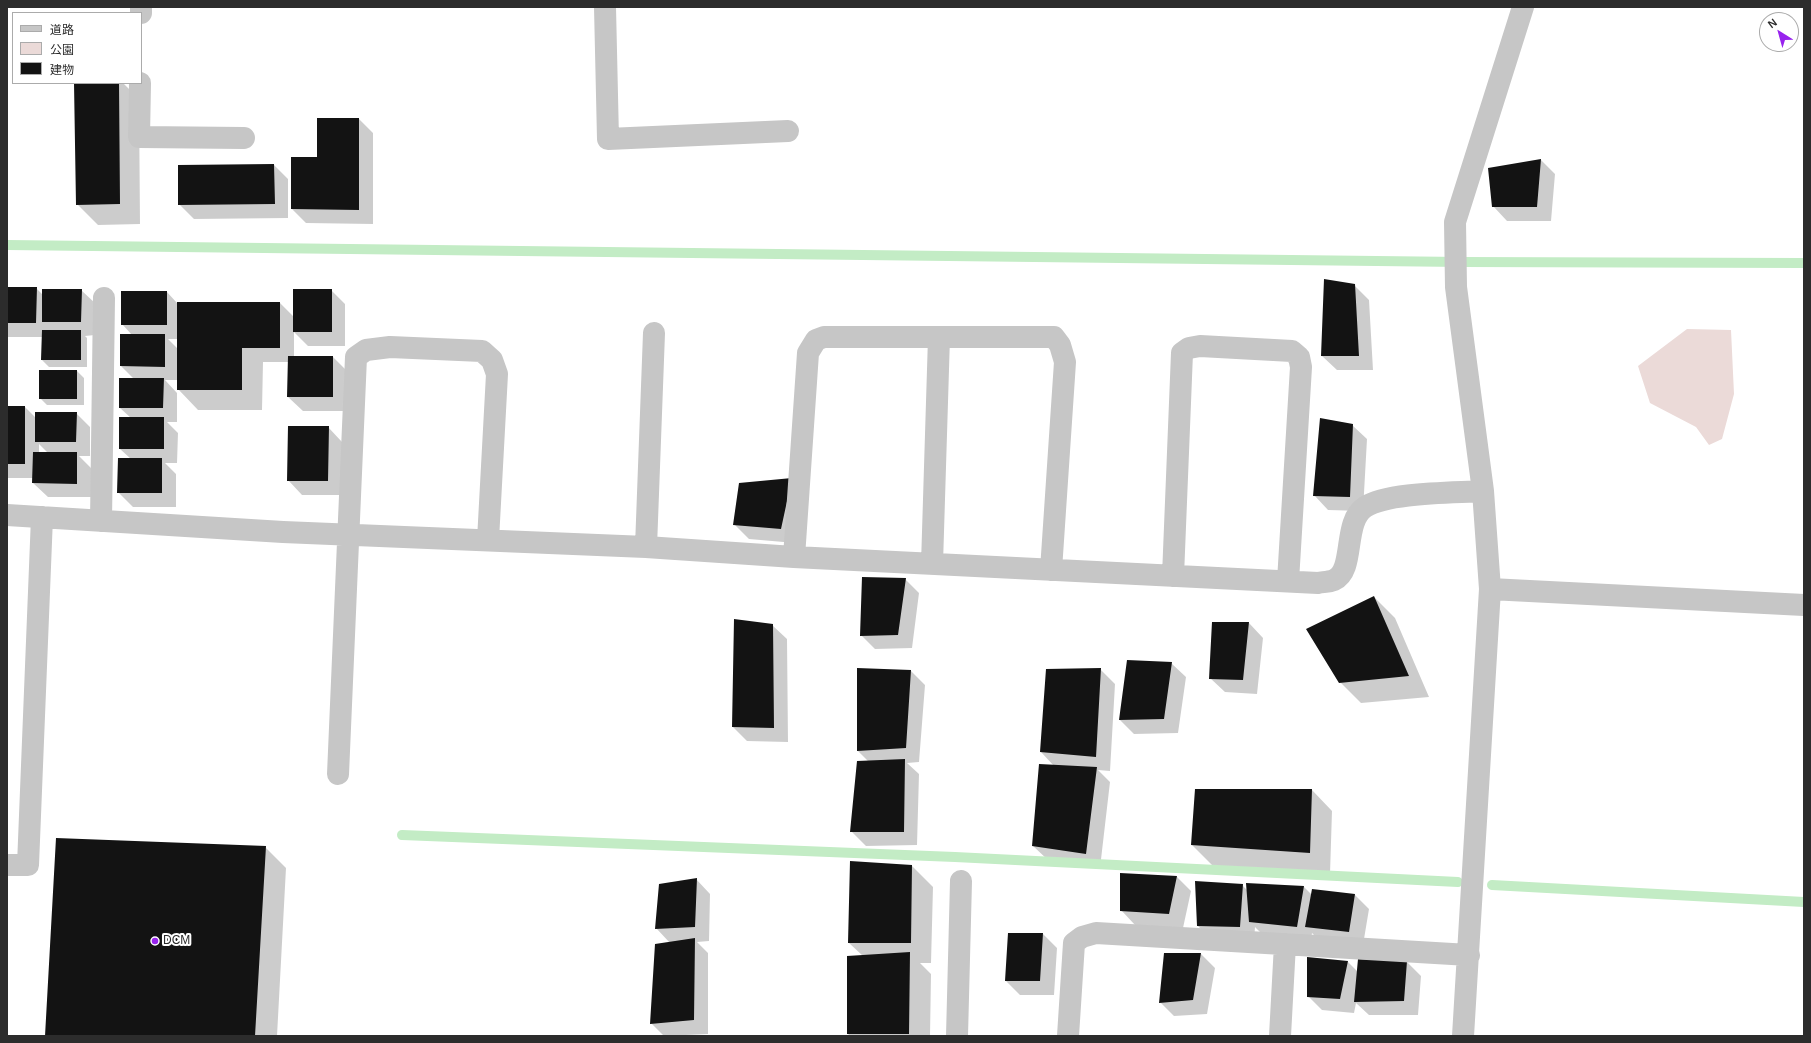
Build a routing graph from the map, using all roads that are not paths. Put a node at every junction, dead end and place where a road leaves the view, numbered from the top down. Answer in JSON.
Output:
{"nodes":[{"id":1,"x":605,"y":7,"type":"edge"},
{"id":2,"x":1522,"y":7,"type":"edge"},
{"id":3,"x":140,"y":84,"type":"edge"},
{"id":4,"x":788,"y":132,"type":"dead end"},
{"id":5,"x":244,"y":138,"type":"dead end"},
{"id":6,"x":104,"y":298,"type":"dead end"},
{"id":7,"x":654,"y":333,"type":"dead end"},
{"id":8,"x":939,"y":337,"type":"junction"},
{"id":9,"x":1483,"y":491,"type":"junction"},
{"id":10,"x":7,"y":515,"type":"edge"},
{"id":11,"x":42,"y":517,"type":"junction"},
{"id":12,"x":101,"y":520,"type":"junction"},
{"id":13,"x":348,"y":534,"type":"junction"},
{"id":14,"x":488,"y":540,"type":"junction"},
{"id":15,"x":646,"y":547,"type":"junction"},
{"id":16,"x":794,"y":557,"type":"junction"},
{"id":17,"x":932,"y":564,"type":"junction"},
{"id":18,"x":1051,"y":570,"type":"junction"},
{"id":19,"x":1173,"y":576,"type":"junction"},
{"id":20,"x":1288,"y":581,"type":"junction"},
{"id":21,"x":1490,"y":589,"type":"junction"},
{"id":22,"x":1804,"y":605,"type":"edge"},
{"id":23,"x":338,"y":774,"type":"dead end"},
{"id":24,"x":7,"y":865,"type":"edge"},
{"id":25,"x":961,"y":881,"type":"dead end"},
{"id":26,"x":1285,"y":944,"type":"junction"},
{"id":27,"x":1468,"y":955,"type":"junction"},
{"id":28,"x":957,"y":1036,"type":"edge"},
{"id":29,"x":1068,"y":1036,"type":"edge"},
{"id":30,"x":1280,"y":1036,"type":"edge"},
{"id":31,"x":1464,"y":1036,"type":"edge"}],
"edges":[{"from":1,"to":4,"type":"street"},
{"from":2,"to":9,"type":"street"},
{"from":3,"to":5,"type":"street"},
{"from":6,"to":12,"type":"street"},
{"from":7,"to":15,"type":"street"},
{"from":8,"to":16,"type":"street"},
{"from":8,"to":17,"type":"street"},
{"from":8,"to":18,"type":"street"},
{"from":9,"to":20,"type":"street"},
{"from":9,"to":21,"type":"street"},
{"from":10,"to":11,"type":"street"},
{"from":11,"to":12,"type":"street"},
{"from":11,"to":24,"type":"street"},
{"from":12,"to":13,"type":"street"},
{"from":13,"to":14,"type":"street"},
{"from":13,"to":14,"type":"street"},
{"from":13,"to":23,"type":"street"},
{"from":14,"to":15,"type":"street"},
{"from":15,"to":16,"type":"street"},
{"from":16,"to":17,"type":"street"},
{"from":17,"to":18,"type":"street"},
{"from":18,"to":19,"type":"street"},
{"from":19,"to":20,"type":"street"},
{"from":19,"to":20,"type":"street"},
{"from":21,"to":22,"type":"street"},
{"from":21,"to":27,"type":"street"},
{"from":25,"to":28,"type":"street"},
{"from":26,"to":27,"type":"street"},
{"from":26,"to":29,"type":"street"},
{"from":26,"to":30,"type":"street"},
{"from":27,"to":31,"type":"street"}]}
